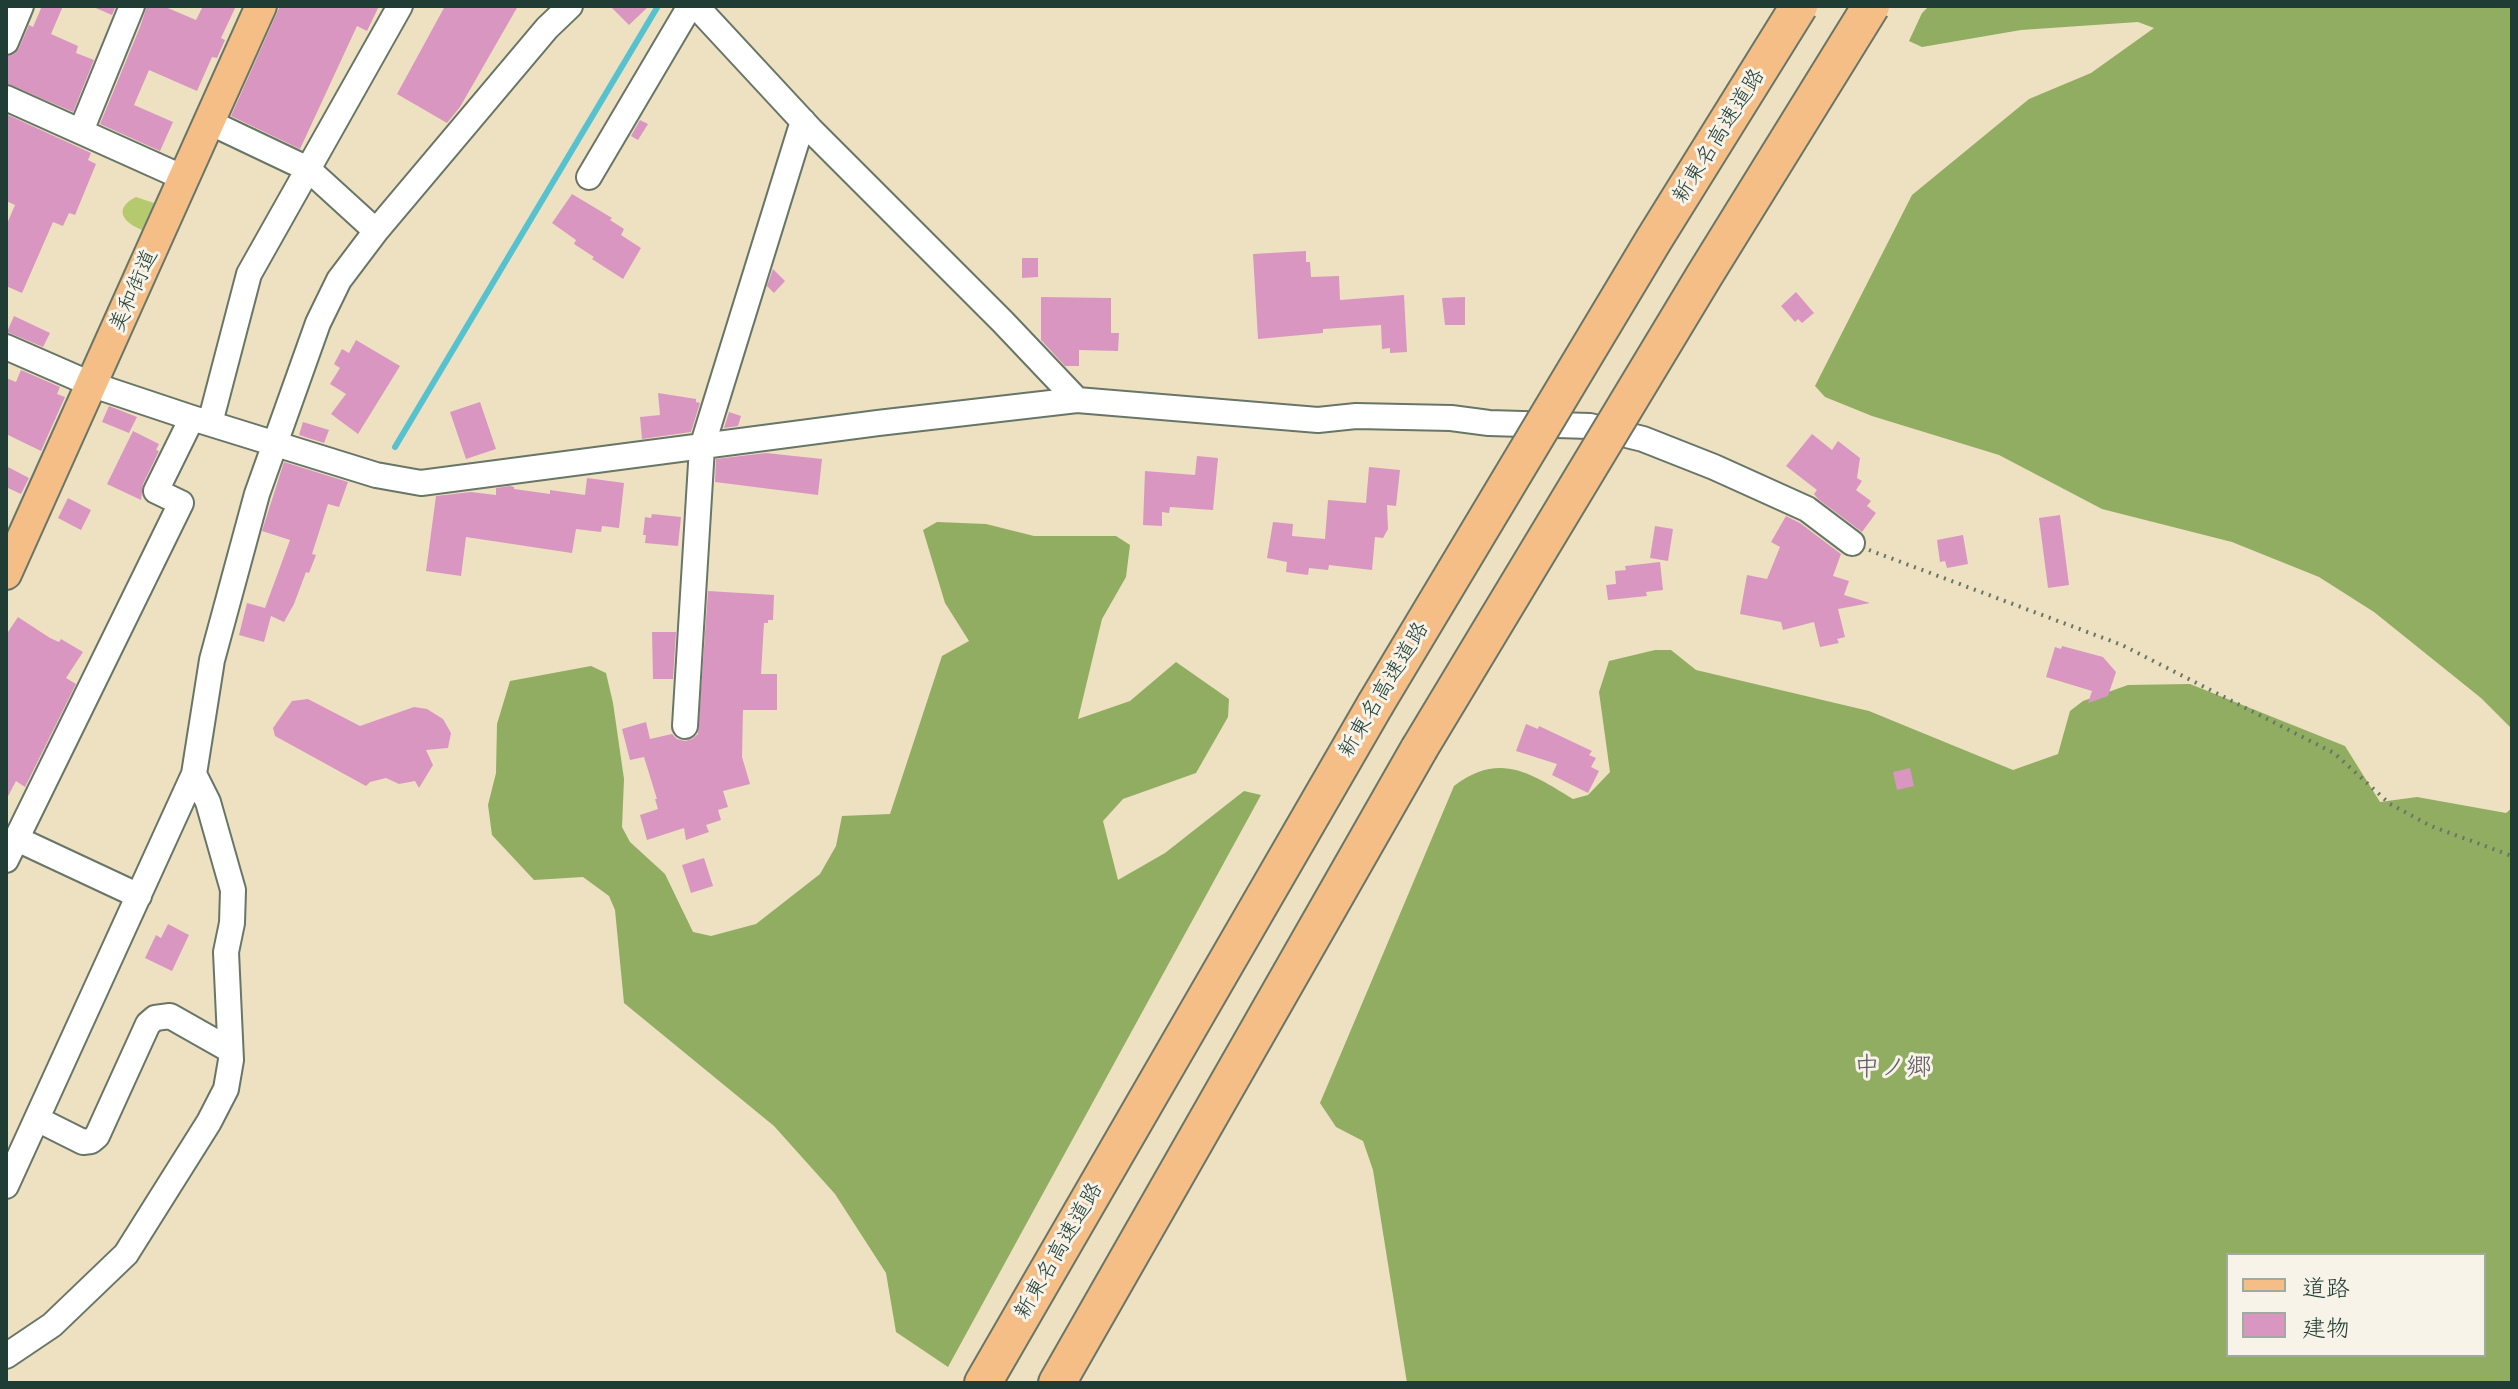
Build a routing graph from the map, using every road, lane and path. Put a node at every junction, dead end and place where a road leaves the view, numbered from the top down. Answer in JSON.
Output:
{"nodes":[{"id":1,"x":21,"y":6,"type":"edge"},
{"id":2,"x":132,"y":6,"type":"edge"},
{"id":3,"x":261,"y":6,"type":"edge"},
{"id":4,"x":400,"y":6,"type":"edge"},
{"id":5,"x":570,"y":6,"type":"edge"},
{"id":6,"x":690,"y":6,"type":"edge"},
{"id":7,"x":696,"y":6,"type":"edge"},
{"id":8,"x":1799,"y":6,"type":"edge"},
{"id":9,"x":1871,"y":6,"type":"edge"},
{"id":10,"x":6,"y":42,"type":"edge"},
{"id":11,"x":6,"y":98,"type":"edge"},
{"id":12,"x":803,"y":121,"type":"junction"},
{"id":13,"x":209,"y":122,"type":"junction"},
{"id":14,"x":81,"y":131,"type":"junction"},
{"id":15,"x":308,"y":169,"type":"junction"},
{"id":16,"x":589,"y":177,"type":"dead end"},
{"id":17,"x":184,"y":178,"type":"junction"},
{"id":18,"x":376,"y":231,"type":"junction"},
{"id":19,"x":6,"y":347,"type":"edge"},
{"id":20,"x":93,"y":385,"type":"junction"},
{"id":21,"x":1077,"y":400,"type":"junction"},
{"id":22,"x":201,"y":420,"type":"junction"},
{"id":23,"x":276,"y":443,"type":"junction"},
{"id":24,"x":702,"y":447,"type":"junction"},
{"id":25,"x":1852,"y":543,"type":"joint"},
{"id":26,"x":6,"y":574,"type":"edge"},
{"id":27,"x":685,"y":726,"type":"dead end"},
{"id":28,"x":194,"y":774,"type":"junction"},
{"id":29,"x":11,"y":850,"type":"edge"},
{"id":30,"x":2512,"y":856,"type":"edge"},
{"id":31,"x":139,"y":896,"type":"junction"},
{"id":32,"x":230,"y":1050,"type":"junction"},
{"id":33,"x":37,"y":1119,"type":"junction"},
{"id":34,"x":6,"y":1186,"type":"edge"},
{"id":35,"x":6,"y":1356,"type":"edge"},
{"id":36,"x":983,"y":1383,"type":"edge"},
{"id":37,"x":1057,"y":1383,"type":"edge"}],
"edges":[{"from":1,"to":10,"type":"street"},
{"from":2,"to":14,"type":"street"},
{"from":3,"to":13,"type":"main road","name":"美和街道"},
{"from":4,"to":15,"type":"street"},
{"from":5,"to":18,"type":"street"},
{"from":6,"to":16,"type":"street"},
{"from":7,"to":12,"type":"street"},
{"from":8,"to":36,"type":"highway","name":"新東名高速道路","bridge":true},
{"from":9,"to":37,"type":"highway","bridge":true},
{"from":11,"to":14,"type":"street"},
{"from":12,"to":21,"type":"street"},
{"from":12,"to":24,"type":"street"},
{"from":13,"to":15,"type":"street"},
{"from":13,"to":17,"type":"main road","name":"美和街道"},
{"from":14,"to":17,"type":"street"},
{"from":15,"to":18,"type":"street"},
{"from":15,"to":22,"type":"street"},
{"from":17,"to":20,"type":"main road","name":"美和街道"},
{"from":18,"to":23,"type":"street"},
{"from":19,"to":20,"type":"street"},
{"from":20,"to":22,"type":"street"},
{"from":20,"to":26,"type":"main road","name":"美和街道"},
{"from":21,"to":24,"type":"street"},
{"from":21,"to":25,"type":"street"},
{"from":22,"to":23,"type":"street"},
{"from":22,"to":29,"type":"street"},
{"from":23,"to":24,"type":"street"},
{"from":23,"to":28,"type":"street"},
{"from":24,"to":27,"type":"street"},
{"from":25,"to":30,"type":"path"},
{"from":28,"to":31,"type":"street"},
{"from":28,"to":32,"type":"street"},
{"from":29,"to":31,"type":"street"},
{"from":31,"to":33,"type":"street"},
{"from":32,"to":33,"type":"street"},
{"from":32,"to":35,"type":"street"},
{"from":33,"to":34,"type":"street"}]}
